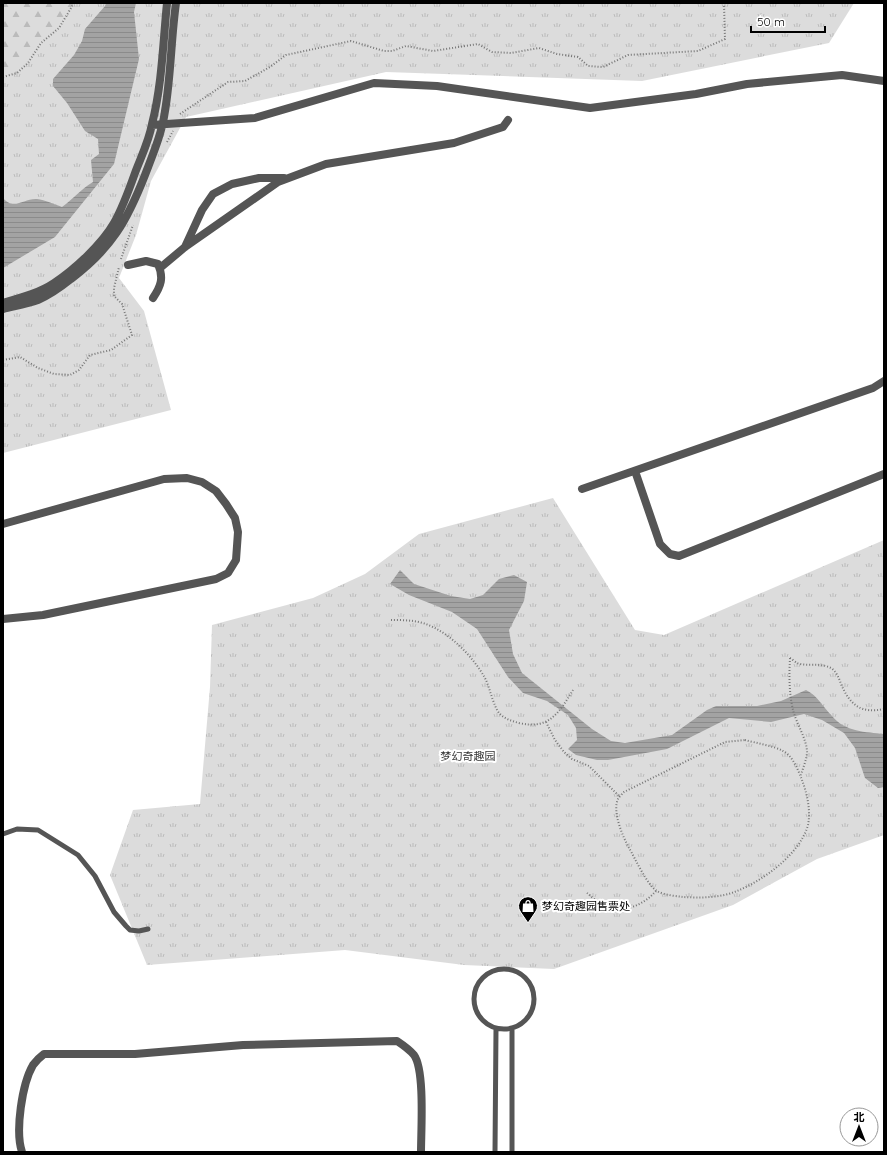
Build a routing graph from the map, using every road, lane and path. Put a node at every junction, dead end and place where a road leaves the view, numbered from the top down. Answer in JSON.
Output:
{"nodes":[{"id":1,"x":74,"y":3,"type":"edge"},
{"id":2,"x":167,"y":3,"type":"edge"},
{"id":3,"x":176,"y":3,"type":"edge"},
{"id":4,"x":724,"y":3,"type":"edge"},
{"id":5,"x":3,"y":77,"type":"edge"},
{"id":6,"x":884,"y":81,"type":"edge"},
{"id":7,"x":508,"y":120,"type":"dead end"},
{"id":8,"x":176,"y":123,"type":"junction"},
{"id":9,"x":162,"y":124,"type":"junction"},
{"id":10,"x":152,"y":125,"type":"junction"},
{"id":11,"x":167,"y":143,"type":"dead end"},
{"id":12,"x":287,"y":178,"type":"junction"},
{"id":13,"x":134,"y":222,"type":"dead end"},
{"id":14,"x":185,"y":247,"type":"junction"},
{"id":15,"x":121,"y":259,"type":"dead end"},
{"id":16,"x":123,"y":266,"type":"joint"},
{"id":17,"x":160,"y":268,"type":"junction"},
{"id":18,"x":154,"y":298,"type":"dead end"},
{"id":19,"x":3,"y":303,"type":"edge"},
{"id":20,"x":3,"y":309,"type":"edge"},
{"id":21,"x":3,"y":360,"type":"edge"},
{"id":22,"x":884,"y":382,"type":"edge"},
{"id":23,"x":634,"y":471,"type":"junction"},
{"id":24,"x":884,"y":474,"type":"edge"},
{"id":25,"x":582,"y":489,"type":"dead end"},
{"id":26,"x":3,"y":524,"type":"edge"},
{"id":27,"x":3,"y":619,"type":"edge"},
{"id":28,"x":391,"y":620,"type":"dead end"},
{"id":29,"x":573,"y":690,"type":"dead end"},
{"id":30,"x":884,"y":709,"type":"edge"},
{"id":31,"x":546,"y":722,"type":"junction"},
{"id":32,"x":800,"y":776,"type":"junction"},
{"id":33,"x":620,"y":797,"type":"junction"},
{"id":34,"x":3,"y":834,"type":"edge"},
{"id":35,"x":656,"y":891,"type":"junction"},
{"id":36,"x":586,"y":893,"type":"dead end"},
{"id":37,"x":148,"y":929,"type":"dead end"},
{"id":38,"x":496,"y":1029,"type":"junction"},
{"id":39,"x":512,"y":1029,"type":"junction"},
{"id":40,"x":22,"y":1152,"type":"edge"},
{"id":41,"x":421,"y":1152,"type":"edge"},
{"id":42,"x":495,"y":1152,"type":"edge"},
{"id":43,"x":512,"y":1152,"type":"edge"}],
"edges":[{"from":1,"to":5,"type":"path"},
{"from":2,"to":10,"type":"street"},
{"from":3,"to":9,"type":"street"},
{"from":4,"to":8,"type":"path"},
{"from":6,"to":8,"type":"street"},
{"from":7,"to":12,"type":"street"},
{"from":8,"to":9,"type":"street"},
{"from":8,"to":11,"type":"path"},
{"from":9,"to":10,"type":"street"},
{"from":9,"to":20,"type":"street"},
{"from":10,"to":19,"type":"street"},
{"from":12,"to":14,"type":"street"},
{"from":12,"to":14,"type":"street"},
{"from":13,"to":15,"type":"path"},
{"from":14,"to":17,"type":"street"},
{"from":16,"to":17,"type":"street"},
{"from":16,"to":21,"type":"path"},
{"from":17,"to":18,"type":"street"},
{"from":22,"to":23,"type":"street"},
{"from":23,"to":24,"type":"street"},
{"from":23,"to":25,"type":"street"},
{"from":26,"to":27,"type":"street"},
{"from":28,"to":31,"type":"path"},
{"from":29,"to":31,"type":"path"},
{"from":30,"to":32,"type":"path"},
{"from":31,"to":33,"type":"path"},
{"from":32,"to":33,"type":"path"},
{"from":32,"to":35,"type":"path"},
{"from":33,"to":35,"type":"path"},
{"from":34,"to":37,"type":"lane"},
{"from":35,"to":36,"type":"path"},
{"from":38,"to":39,"type":"lane"},
{"from":38,"to":39,"type":"lane"},
{"from":38,"to":42,"type":"lane"},
{"from":39,"to":43,"type":"lane"},
{"from":40,"to":41,"type":"street"}]}
